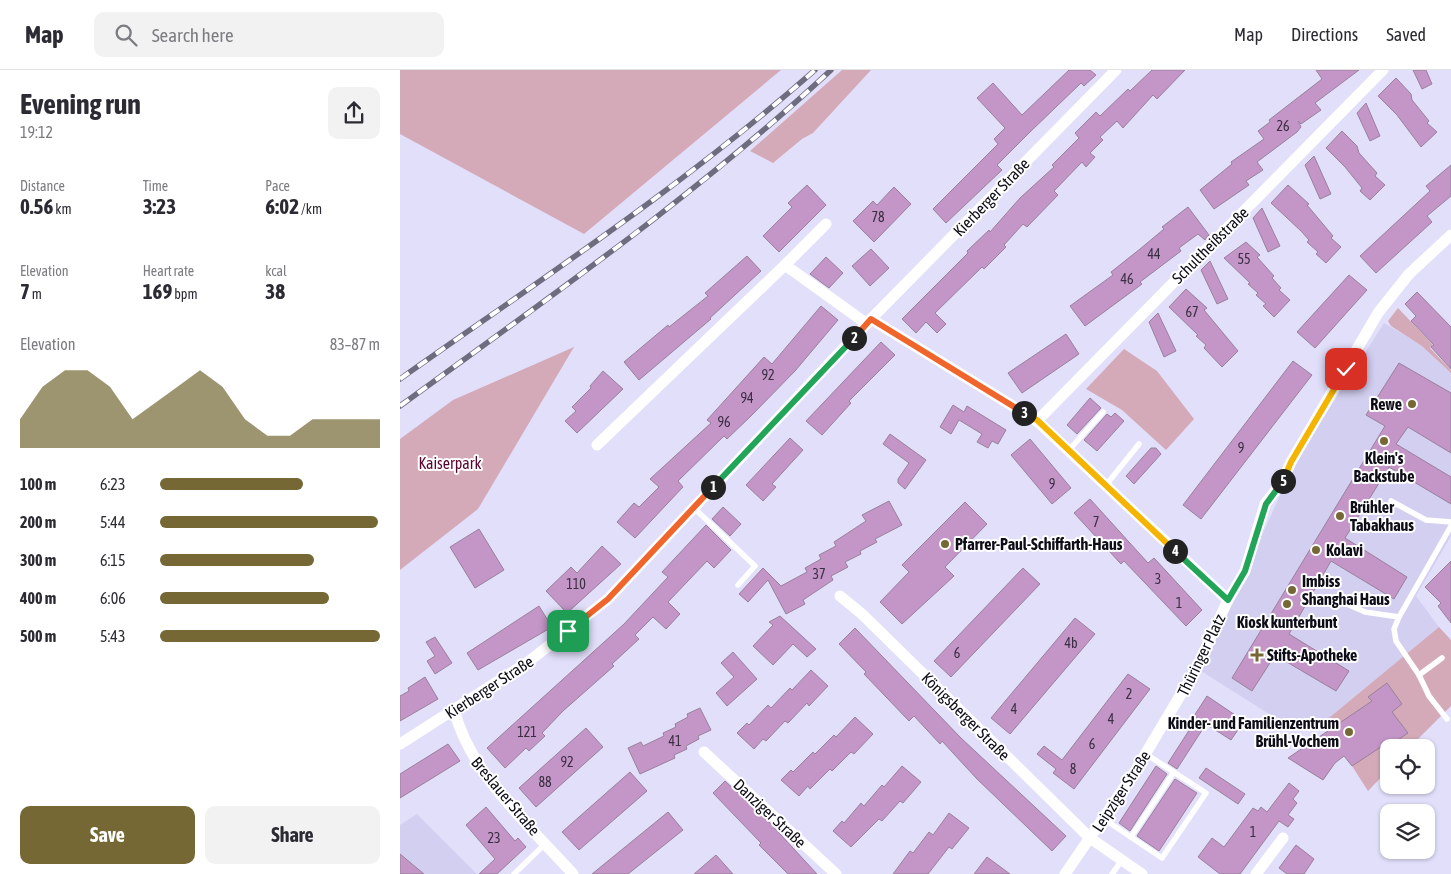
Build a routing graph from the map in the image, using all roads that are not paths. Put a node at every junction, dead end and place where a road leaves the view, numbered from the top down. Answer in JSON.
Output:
{"nodes":[{"id":1,"x":1116,"y":70,"type":"edge"},
{"id":2,"x":1383,"y":70,"type":"edge"},
{"id":3,"x":826,"y":224,"type":"dead end"},
{"id":4,"x":1451,"y":235,"type":"edge"},
{"id":5,"x":785,"y":265,"type":"junction"},
{"id":6,"x":869,"y":322,"type":"junction"},
{"id":7,"x":1103,"y":412,"type":"dead end"},
{"id":8,"x":1037,"y":420,"type":"junction"},
{"id":9,"x":1139,"y":444,"type":"dead end"},
{"id":10,"x":597,"y":445,"type":"dead end"},
{"id":11,"x":1069,"y":450,"type":"junction"},
{"id":12,"x":1106,"y":485,"type":"junction"},
{"id":13,"x":1392,"y":501,"type":"dead end"},
{"id":14,"x":694,"y":508,"type":"junction"},
{"id":15,"x":1451,"y":522,"type":"edge"},
{"id":16,"x":1451,"y":526,"type":"edge"},
{"id":17,"x":738,"y":585,"type":"dead end"},
{"id":18,"x":840,"y":596,"type":"dead end"},
{"id":19,"x":1331,"y":597,"type":"dead end"},
{"id":20,"x":1228,"y":600,"type":"junction"},
{"id":21,"x":1398,"y":617,"type":"junction"},
{"id":22,"x":1442,"y":658,"type":"dead end"},
{"id":23,"x":1419,"y":675,"type":"junction"},
{"id":24,"x":1174,"y":707,"type":"joint"},
{"id":25,"x":454,"y":710,"type":"junction"},
{"id":26,"x":1447,"y":719,"type":"dead end"},
{"id":27,"x":400,"y":744,"type":"edge"},
{"id":28,"x":704,"y":752,"type":"dead end"},
{"id":29,"x":1146,"y":754,"type":"junction"},
{"id":30,"x":1174,"y":772,"type":"junction"},
{"id":31,"x":1104,"y":819,"type":"junction"},
{"id":32,"x":1131,"y":837,"type":"junction"},
{"id":33,"x":1090,"y":838,"type":"junction"},
{"id":34,"x":1284,"y":838,"type":"dead end"},
{"id":35,"x":545,"y":844,"type":"junction"},
{"id":36,"x":1122,"y":860,"type":"junction"},
{"id":37,"x":514,"y":874,"type":"edge"},
{"id":38,"x":573,"y":874,"type":"edge"},
{"id":39,"x":836,"y":874,"type":"edge"},
{"id":40,"x":1065,"y":874,"type":"edge"},
{"id":41,"x":1112,"y":874,"type":"edge"},
{"id":42,"x":1142,"y":874,"type":"edge"},
{"id":43,"x":1256,"y":874,"type":"edge"}],
"edges":[{"from":1,"to":6,"type":"street","name":"Kierberger Straße"},
{"from":2,"to":8,"type":"street","name":"Schultheißstraße"},
{"from":3,"to":5,"type":"street"},
{"from":4,"to":20,"type":"street","name":"Thüringer Platz"},
{"from":5,"to":6,"type":"street"},
{"from":5,"to":10,"type":"street"},
{"from":6,"to":8,"type":"street"},
{"from":6,"to":14,"type":"street","name":"Kierberger Straße"},
{"from":7,"to":11,"type":"lane"},
{"from":8,"to":11,"type":"street"},
{"from":9,"to":12,"type":"lane"},
{"from":11,"to":12,"type":"street"},
{"from":12,"to":20,"type":"street"},
{"from":13,"to":15,"type":"lane"},
{"from":14,"to":17,"type":"lane"},
{"from":14,"to":25,"type":"street","name":"Kierberger Straße"},
{"from":16,"to":21,"type":"lane"},
{"from":18,"to":33,"type":"street","name":"Königsberger Straße"},
{"from":19,"to":21,"type":"lane"},
{"from":20,"to":24,"type":"street","name":"Thüringer Platz"},
{"from":21,"to":23,"type":"lane"},
{"from":22,"to":23,"type":"lane"},
{"from":23,"to":26,"type":"lane"},
{"from":24,"to":29,"type":"street","name":"Leipziger Straße"},
{"from":25,"to":27,"type":"street","name":"Kierberger Straße"},
{"from":25,"to":35,"type":"street","name":"Breslauer Straße"},
{"from":28,"to":39,"type":"street","name":"Danziger Straße"},
{"from":29,"to":30,"type":"lane"},
{"from":29,"to":31,"type":"street","name":"Leipziger Straße"},
{"from":30,"to":32,"type":"lane"},
{"from":30,"to":32,"type":"lane"},
{"from":31,"to":32,"type":"lane"},
{"from":31,"to":33,"type":"street","name":"Leipziger Straße"},
{"from":33,"to":36,"type":"street","name":"Königsberger Straße"},
{"from":33,"to":40,"type":"street","name":"Leipziger Straße"},
{"from":34,"to":43,"type":"street"},
{"from":35,"to":37,"type":"lane"},
{"from":35,"to":38,"type":"street","name":"Breslauer Straße"},
{"from":36,"to":41,"type":"lane"},
{"from":36,"to":42,"type":"street","name":"Königsberger Straße"}]}
